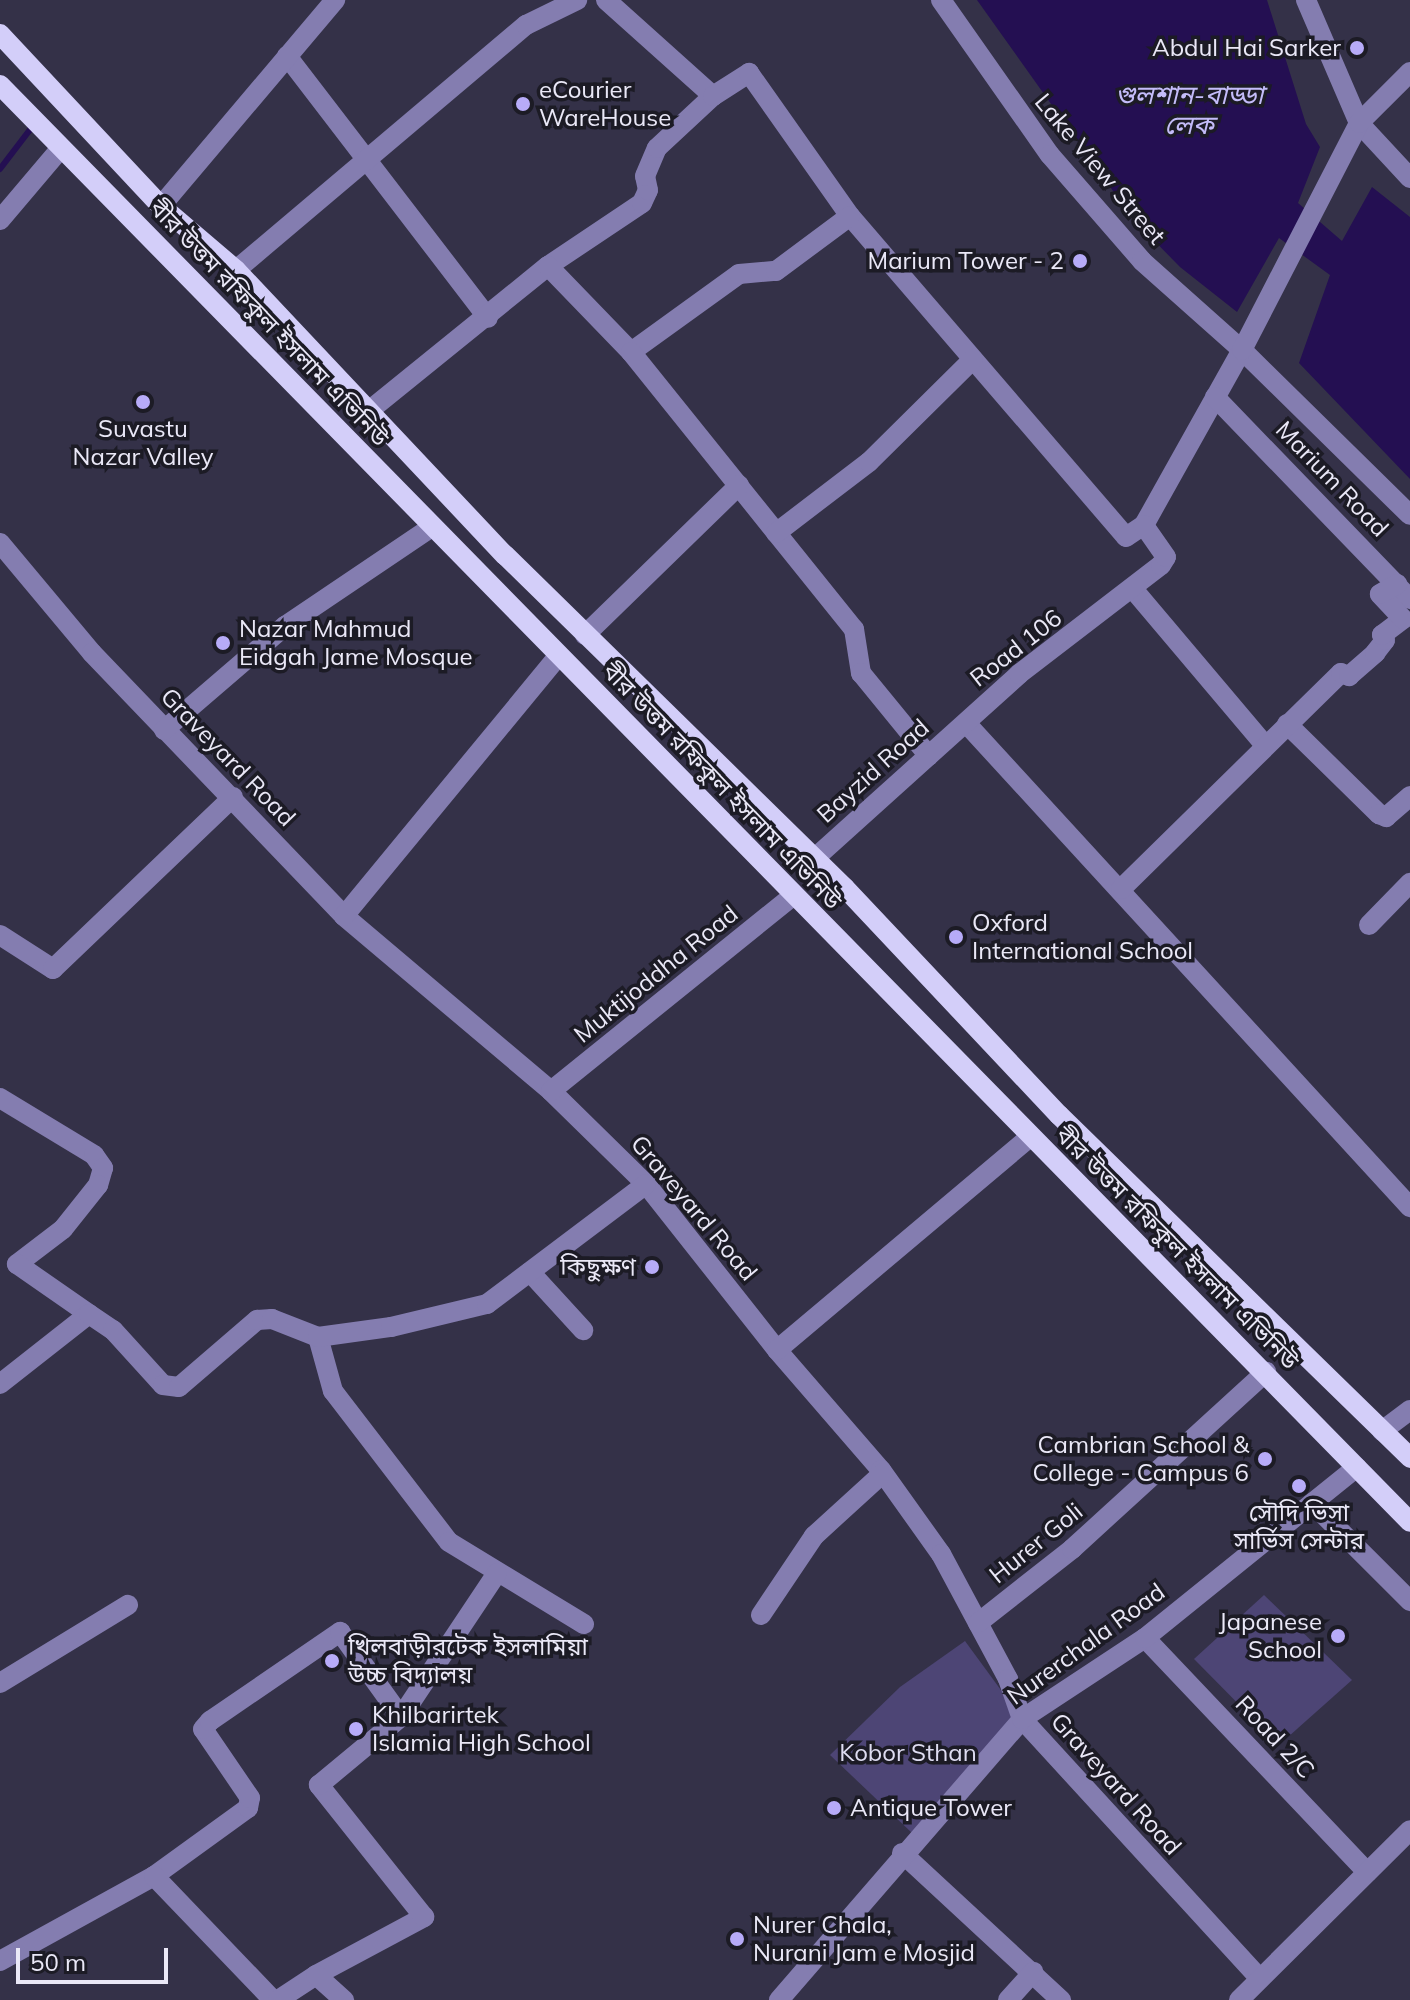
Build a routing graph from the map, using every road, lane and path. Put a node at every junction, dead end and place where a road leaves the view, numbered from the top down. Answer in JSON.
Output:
{"nodes":[{"id":1,"x":335,"y":0,"type":"edge"},
{"id":2,"x":577,"y":0,"type":"edge"},
{"id":3,"x":606,"y":0,"type":"edge"},
{"id":4,"x":941,"y":0,"type":"edge"},
{"id":5,"x":1306,"y":0,"type":"edge"},
{"id":6,"x":0,"y":34,"type":"edge"},
{"id":7,"x":287,"y":56,"type":"junction"},
{"id":8,"x":1410,"y":72,"type":"edge"},
{"id":9,"x":0,"y":85,"type":"edge"},
{"id":10,"x":713,"y":96,"type":"junction"},
{"id":11,"x":1359,"y":123,"type":"junction"},
{"id":12,"x":61,"y":148,"type":"junction"},
{"id":13,"x":366,"y":161,"type":"junction"},
{"id":14,"x":1410,"y":178,"type":"edge"},
{"id":15,"x":161,"y":206,"type":"junction"},
{"id":16,"x":850,"y":216,"type":"junction"},
{"id":17,"x":0,"y":220,"type":"edge"},
{"id":18,"x":548,"y":266,"type":"junction"},
{"id":19,"x":236,"y":270,"type":"junction"},
{"id":20,"x":488,"y":318,"type":"junction"},
{"id":21,"x":1242,"y":350,"type":"junction"},
{"id":22,"x":631,"y":352,"type":"junction"},
{"id":23,"x":973,"y":359,"type":"junction"},
{"id":24,"x":1215,"y":397,"type":"junction"},
{"id":25,"x":370,"y":410,"type":"junction"},
{"id":26,"x":739,"y":485,"type":"junction"},
{"id":27,"x":1410,"y":515,"type":"edge"},
{"id":28,"x":1144,"y":525,"type":"junction"},
{"id":29,"x":432,"y":527,"type":"junction"},
{"id":30,"x":776,"y":533,"type":"junction"},
{"id":31,"x":0,"y":543,"type":"edge"},
{"id":32,"x":1133,"y":589,"type":"junction"},
{"id":33,"x":1404,"y":591,"type":"edge"},
{"id":34,"x":585,"y":635,"type":"junction"},
{"id":35,"x":558,"y":656,"type":"junction"},
{"id":36,"x":966,"y":723,"type":"junction"},
{"id":37,"x":1287,"y":724,"type":"junction"},
{"id":38,"x":164,"y":730,"type":"junction"},
{"id":39,"x":1265,"y":745,"type":"junction"},
{"id":40,"x":929,"y":756,"type":"junction"},
{"id":41,"x":1410,"y":796,"type":"edge"},
{"id":42,"x":233,"y":797,"type":"junction"},
{"id":43,"x":815,"y":858,"type":"junction"},
{"id":44,"x":1410,"y":883,"type":"edge"},
{"id":45,"x":1121,"y":889,"type":"junction"},
{"id":46,"x":793,"y":896,"type":"junction"},
{"id":47,"x":344,"y":916,"type":"junction"},
{"id":48,"x":1369,"y":925,"type":"dead end"},
{"id":49,"x":0,"y":935,"type":"edge"},
{"id":50,"x":551,"y":1091,"type":"junction"},
{"id":51,"x":0,"y":1098,"type":"edge"},
{"id":52,"x":1029,"y":1138,"type":"junction"},
{"id":53,"x":646,"y":1184,"type":"junction"},
{"id":54,"x":1409,"y":1204,"type":"edge"},
{"id":55,"x":530,"y":1272,"type":"junction"},
{"id":56,"x":89,"y":1314,"type":"junction"},
{"id":57,"x":583,"y":1330,"type":"dead end"},
{"id":58,"x":318,"y":1337,"type":"junction"},
{"id":59,"x":777,"y":1350,"type":"junction"},
{"id":60,"x":1266,"y":1372,"type":"junction"},
{"id":61,"x":0,"y":1384,"type":"edge"},
{"id":62,"x":1410,"y":1410,"type":"edge"},
{"id":63,"x":1382,"y":1431,"type":"junction"},
{"id":64,"x":1410,"y":1458,"type":"edge"},
{"id":65,"x":1357,"y":1467,"type":"junction"},
{"id":66,"x":883,"y":1473,"type":"junction"},
{"id":67,"x":1312,"y":1503,"type":"junction"},
{"id":68,"x":1410,"y":1522,"type":"edge"},
{"id":69,"x":497,"y":1573,"type":"junction"},
{"id":70,"x":1410,"y":1601,"type":"edge"},
{"id":71,"x":128,"y":1605,"type":"dead end"},
{"id":72,"x":761,"y":1615,"type":"dead end"},
{"id":73,"x":978,"y":1623,"type":"junction"},
{"id":74,"x":584,"y":1624,"type":"dead end"},
{"id":75,"x":1145,"y":1638,"type":"junction"},
{"id":76,"x":0,"y":1683,"type":"edge"},
{"id":77,"x":401,"y":1717,"type":"junction"},
{"id":78,"x":1022,"y":1719,"type":"junction"},
{"id":79,"x":1410,"y":1830,"type":"edge"},
{"id":80,"x":902,"y":1853,"type":"junction"},
{"id":81,"x":1367,"y":1872,"type":"junction"},
{"id":82,"x":154,"y":1876,"type":"junction"},
{"id":83,"x":0,"y":1961,"type":"edge"},
{"id":84,"x":1033,"y":1972,"type":"junction"},
{"id":85,"x":316,"y":1975,"type":"junction"},
{"id":86,"x":1260,"y":1979,"type":"junction"},
{"id":87,"x":275,"y":2000,"type":"edge"},
{"id":88,"x":344,"y":2000,"type":"edge"},
{"id":89,"x":779,"y":2000,"type":"edge"},
{"id":90,"x":1008,"y":2000,"type":"edge"},
{"id":91,"x":1061,"y":2000,"type":"edge"},
{"id":92,"x":1239,"y":2000,"type":"edge"}],
"edges":[{"from":1,"to":7,"type":"street"},
{"from":2,"to":13,"type":"street"},
{"from":3,"to":10,"type":"street"},
{"from":4,"to":21,"type":"street","name":"Lake View Street"},
{"from":5,"to":11,"type":"street"},
{"from":6,"to":15,"type":"main road","name":"বীর উত্তম রফিকুল ইসলাম এভিনিউ"},
{"from":7,"to":13,"type":"street"},
{"from":7,"to":15,"type":"street"},
{"from":8,"to":11,"type":"street"},
{"from":9,"to":12,"type":"main road","name":"বীর উত্তম রফিকুল ইসলাম এভিনিউ"},
{"from":10,"to":16,"type":"street"},
{"from":10,"to":18,"type":"street"},
{"from":11,"to":14,"type":"street"},
{"from":11,"to":21,"type":"street"},
{"from":12,"to":17,"type":"street"},
{"from":12,"to":29,"type":"main road","name":"বীর উত্তম রফিকুল ইসলাম এভিনিউ"},
{"from":13,"to":19,"type":"street"},
{"from":13,"to":20,"type":"street"},
{"from":15,"to":19,"type":"main road","name":"বীর উত্তম রফিকুল ইসলাম এভিনিউ"},
{"from":16,"to":22,"type":"street"},
{"from":16,"to":23,"type":"street"},
{"from":18,"to":20,"type":"street"},
{"from":18,"to":22,"type":"street"},
{"from":19,"to":25,"type":"main road","name":"বীর উত্তম রফিকুল ইসলাম এভিনিউ"},
{"from":20,"to":25,"type":"street"},
{"from":21,"to":24,"type":"street"},
{"from":21,"to":27,"type":"street","name":"Lake View Street"},
{"from":22,"to":26,"type":"street"},
{"from":23,"to":28,"type":"street"},
{"from":23,"to":30,"type":"street"},
{"from":24,"to":28,"type":"street"},
{"from":24,"to":33,"type":"street","name":"Marium Road"},
{"from":25,"to":34,"type":"main road","name":"বীর উত্তম রফিকুল ইসলাম এভিনিউ"},
{"from":26,"to":30,"type":"street"},
{"from":26,"to":34,"type":"street"},
{"from":28,"to":32,"type":"street","name":"Road 106"},
{"from":29,"to":35,"type":"main road","name":"বীর উত্তম রফিকুল ইসলাম এভিনিউ"},
{"from":29,"to":38,"type":"street"},
{"from":30,"to":40,"type":"street"},
{"from":31,"to":38,"type":"street","name":"Graveyard Road"},
{"from":32,"to":36,"type":"street","name":"Road 106"},
{"from":32,"to":39,"type":"street"},
{"from":33,"to":37,"type":"street"},
{"from":34,"to":43,"type":"main road","name":"বীর উত্তম রফিকুল ইসলাম এভিনিউ"},
{"from":35,"to":46,"type":"main road","name":"বীর উত্তম রফিকুল ইসলাম এভিনিউ"},
{"from":35,"to":47,"type":"street"},
{"from":36,"to":40,"type":"street","name":"Bayzid Road"},
{"from":36,"to":45,"type":"street","name":"Road 106"},
{"from":37,"to":39,"type":"street"},
{"from":37,"to":41,"type":"street"},
{"from":38,"to":42,"type":"street","name":"Graveyard Road"},
{"from":39,"to":45,"type":"street"},
{"from":40,"to":43,"type":"street","name":"Bayzid Road"},
{"from":42,"to":47,"type":"street","name":"Graveyard Road"},
{"from":42,"to":49,"type":"street"},
{"from":43,"to":63,"type":"main road","name":"বীর উত্তম রফিকুল ইসলাম এভিনিউ"},
{"from":44,"to":48,"type":"street"},
{"from":45,"to":54,"type":"street","name":"Road 106"},
{"from":46,"to":50,"type":"street","name":"Muktijoddha Road"},
{"from":46,"to":52,"type":"main road","name":"বীর উত্তম রফিকুল ইসলাম এভিনিউ"},
{"from":47,"to":50,"type":"street","name":"Graveyard Road"},
{"from":50,"to":53,"type":"street","name":"Graveyard Road"},
{"from":51,"to":56,"type":"street"},
{"from":52,"to":59,"type":"street"},
{"from":52,"to":60,"type":"main road","name":"বীর উত্তম রফিকুল ইসলাম এভিনিউ"},
{"from":53,"to":55,"type":"street"},
{"from":53,"to":59,"type":"street","name":"Graveyard Road"},
{"from":55,"to":57,"type":"street"},
{"from":55,"to":58,"type":"street"},
{"from":56,"to":58,"type":"street"},
{"from":56,"to":61,"type":"street"},
{"from":58,"to":69,"type":"street"},
{"from":59,"to":66,"type":"street","name":"Graveyard Road"},
{"from":60,"to":65,"type":"main road","name":"বীর উত্তম রফিকুল ইসলাম এভিনিউ"},
{"from":60,"to":73,"type":"street","name":"Hurer Goli"},
{"from":62,"to":63,"type":"street"},
{"from":63,"to":64,"type":"main road","name":"বীর উত্তম রফিকুল ইসলাম এভিনিউ"},
{"from":65,"to":67,"type":"street","name":"Nurerchala Road"},
{"from":65,"to":68,"type":"main road","name":"বীর উত্তম রফিকুল ইসলাম এভিনিউ"},
{"from":66,"to":72,"type":"street"},
{"from":66,"to":73,"type":"street","name":"Graveyard Road"},
{"from":67,"to":70,"type":"street"},
{"from":67,"to":75,"type":"street","name":"Nurerchala Road"},
{"from":69,"to":74,"type":"street"},
{"from":69,"to":77,"type":"street"},
{"from":71,"to":76,"type":"street"},
{"from":73,"to":78,"type":"street","name":"Graveyard Road"},
{"from":75,"to":78,"type":"street","name":"Nurerchala Road"},
{"from":75,"to":81,"type":"street","name":"Road 2/C"},
{"from":77,"to":82,"type":"street"},
{"from":77,"to":85,"type":"street"},
{"from":78,"to":80,"type":"street","name":"Nurerchala Road"},
{"from":78,"to":86,"type":"street","name":"Graveyard Road"},
{"from":79,"to":81,"type":"street"},
{"from":80,"to":84,"type":"street"},
{"from":80,"to":89,"type":"street","name":"Nurerchala Road"},
{"from":81,"to":86,"type":"street"},
{"from":82,"to":83,"type":"street"},
{"from":82,"to":87,"type":"street"},
{"from":84,"to":90,"type":"street"},
{"from":84,"to":91,"type":"street"},
{"from":85,"to":87,"type":"street"},
{"from":85,"to":88,"type":"street"},
{"from":86,"to":92,"type":"street"}]}
